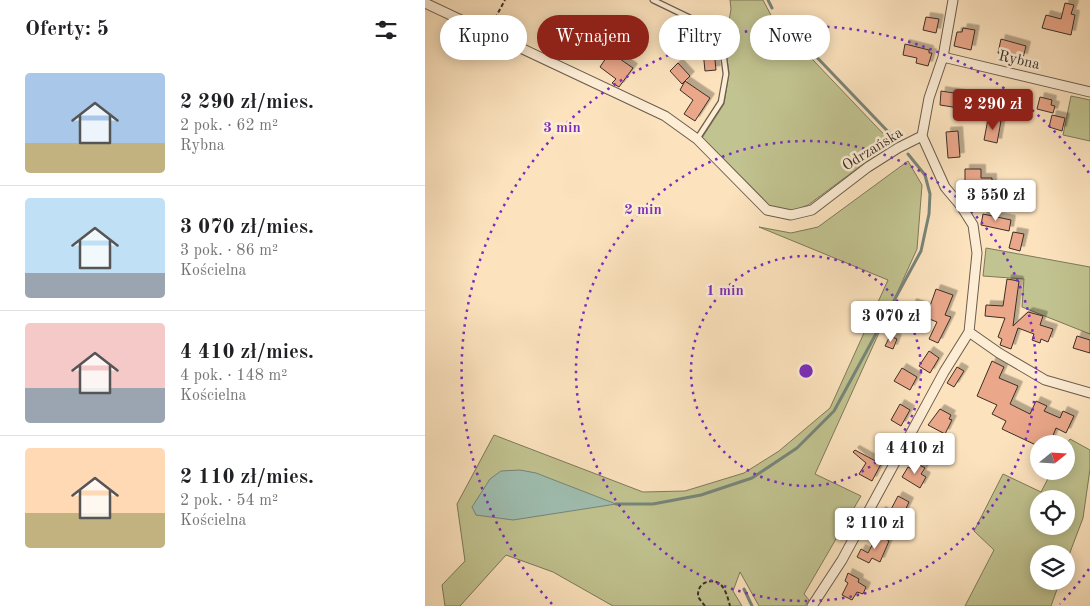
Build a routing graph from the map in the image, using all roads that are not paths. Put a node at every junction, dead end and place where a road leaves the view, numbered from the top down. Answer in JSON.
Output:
{"nodes":[{"id":1,"x":653,"y":0,"type":"edge"},
{"id":2,"x":953,"y":0,"type":"edge"},
{"id":3,"x":425,"y":4,"type":"edge"},
{"id":4,"x":943,"y":56,"type":"junction"},
{"id":5,"x":1090,"y":92,"type":"edge"},
{"id":6,"x":922,"y":136,"type":"junction"},
{"id":7,"x":697,"y":139,"type":"junction"},
{"id":8,"x":969,"y":332,"type":"junction"},
{"id":9,"x":1090,"y":393,"type":"edge"},
{"id":10,"x":812,"y":606,"type":"edge"}],
"edges":[{"from":1,"to":7,"type":"lane"},
{"from":2,"to":4,"type":"street"},
{"from":3,"to":7,"type":"street","name":"Odrzańska"},
{"from":4,"to":5,"type":"street","name":"Rybna"},
{"from":4,"to":6,"type":"street"},
{"from":6,"to":7,"type":"street","name":"Odrzańska"},
{"from":6,"to":8,"type":"street","name":"Odrzańska"},
{"from":8,"to":9,"type":"street"},
{"from":8,"to":10,"type":"street"}]}
